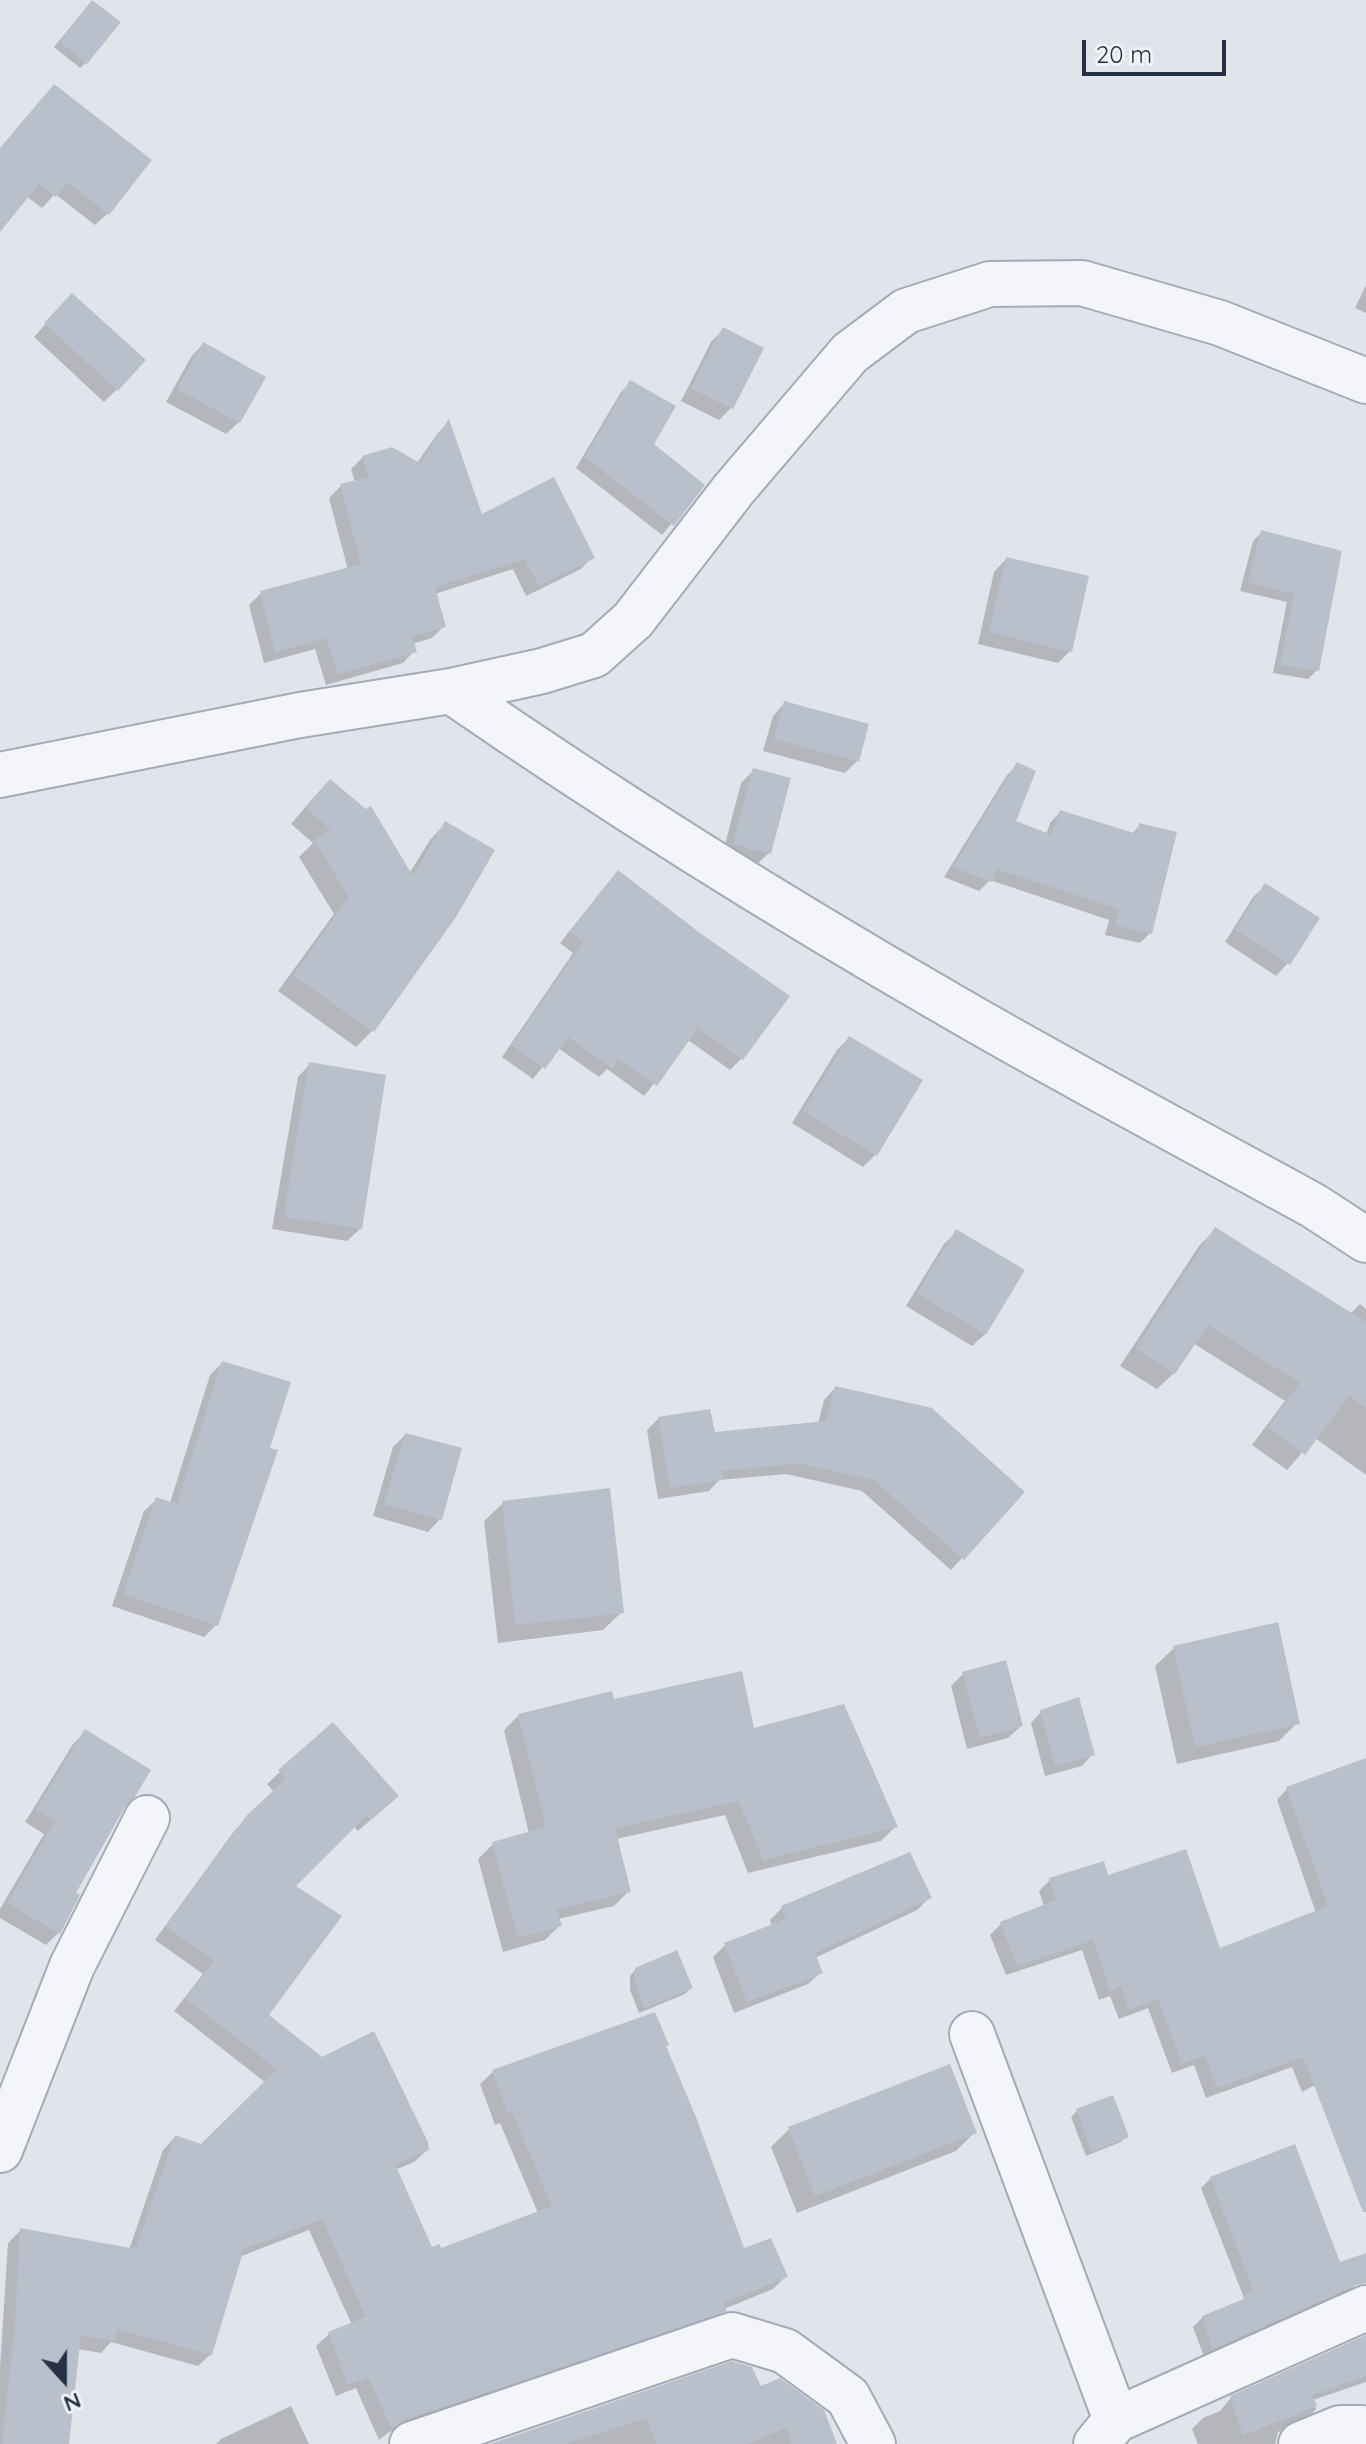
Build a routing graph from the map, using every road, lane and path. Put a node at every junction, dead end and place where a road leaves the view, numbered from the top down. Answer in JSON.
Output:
{"nodes":[{"id":1,"x":1366,"y":381,"type":"edge"},
{"id":2,"x":451,"y":691,"type":"junction"},
{"id":3,"x":0,"y":775,"type":"edge"},
{"id":4,"x":1366,"y":1240,"type":"edge"},
{"id":5,"x":147,"y":1818,"type":"dead end"},
{"id":6,"x":972,"y":2034,"type":"dead end"},
{"id":7,"x":0,"y":2150,"type":"edge"},
{"id":8,"x":1366,"y":2308,"type":"edge"},
{"id":9,"x":1106,"y":2432,"type":"edge"},
{"id":10,"x":1366,"y":2433,"type":"edge"},
{"id":11,"x":412,"y":2444,"type":"edge"},
{"id":12,"x":873,"y":2444,"type":"edge"},
{"id":13,"x":1301,"y":2444,"type":"edge"}],
"edges":[{"from":1,"to":2,"type":"street"},
{"from":2,"to":3,"type":"street"},
{"from":2,"to":4,"type":"street"},
{"from":5,"to":7,"type":"street"},
{"from":6,"to":9,"type":"street"},
{"from":8,"to":9,"type":"street"},
{"from":10,"to":13,"type":"street"},
{"from":11,"to":12,"type":"street"}]}
